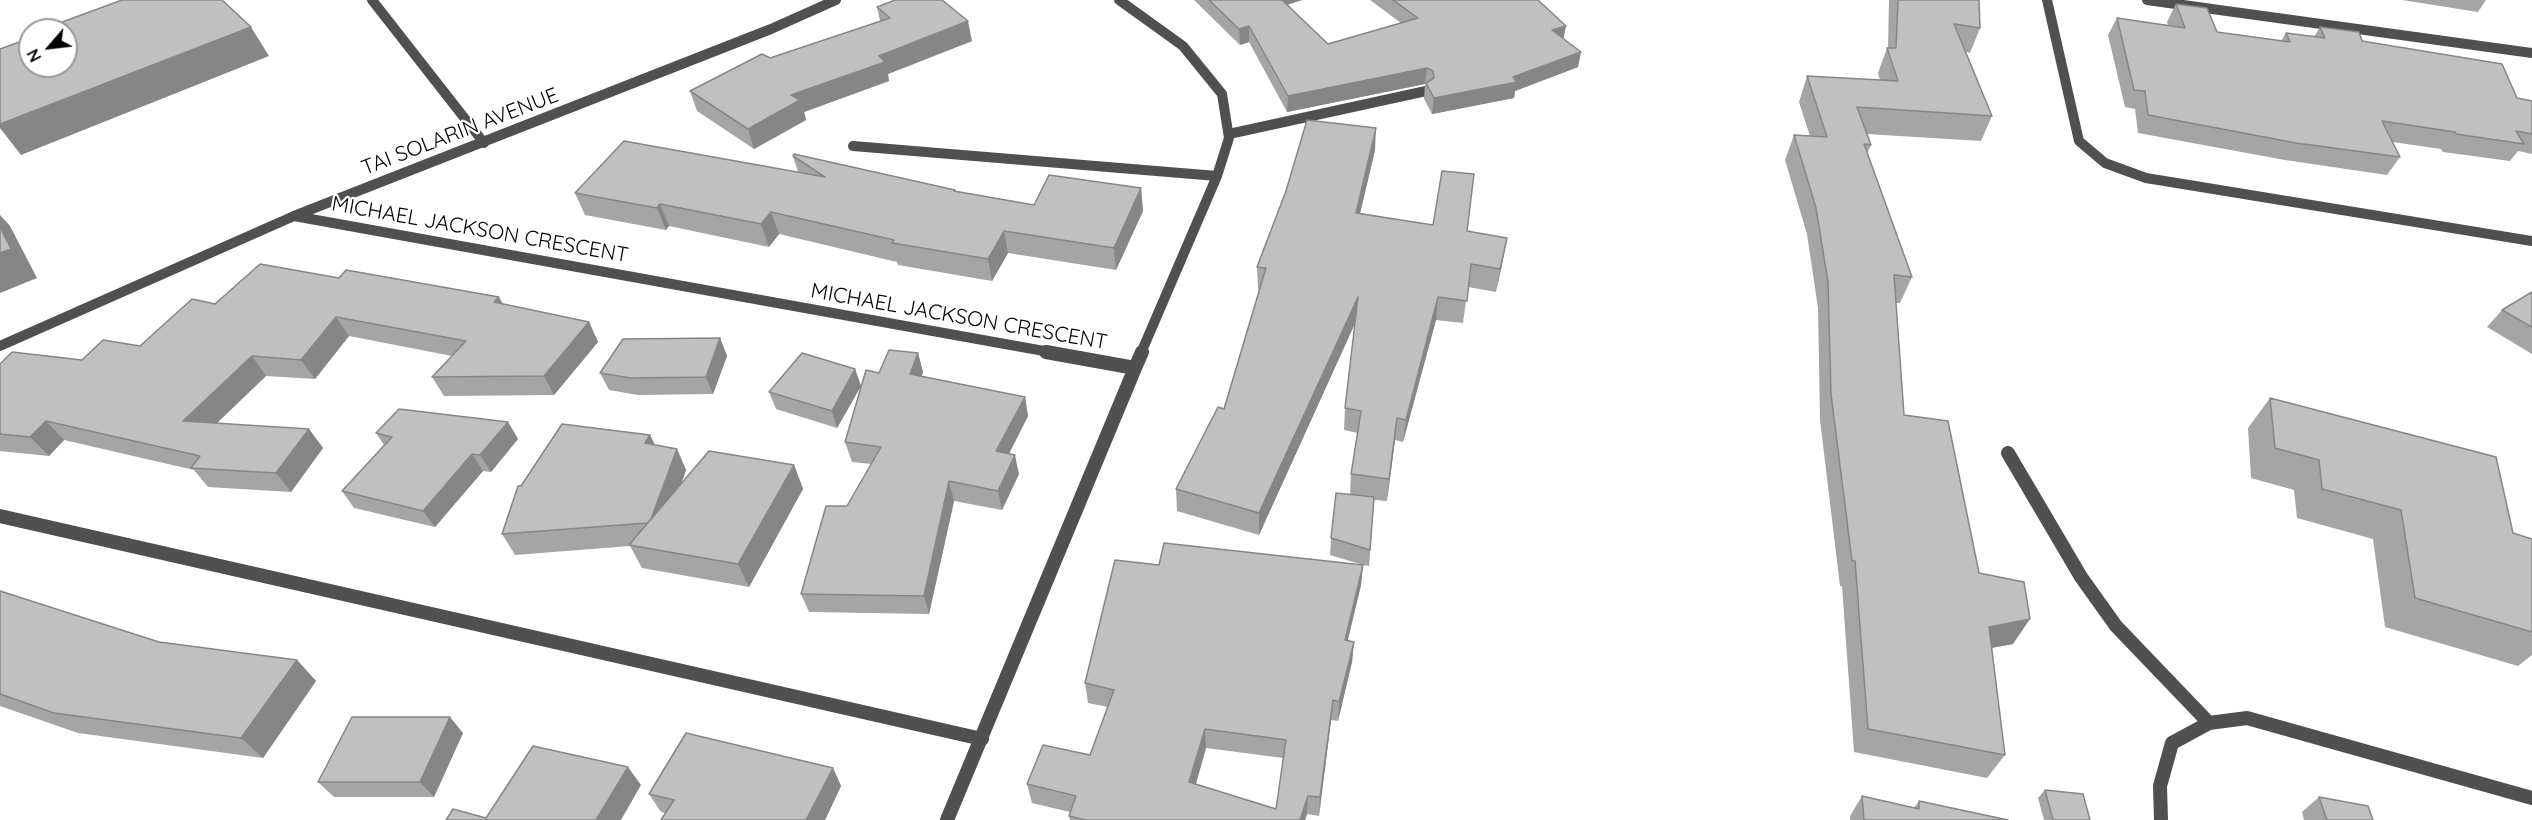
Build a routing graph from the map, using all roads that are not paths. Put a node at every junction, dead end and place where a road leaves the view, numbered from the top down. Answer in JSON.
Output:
{"nodes":[{"id":1,"x":372,"y":0,"type":"edge"},
{"id":2,"x":836,"y":0,"type":"edge"},
{"id":3,"x":1119,"y":0,"type":"edge"},
{"id":4,"x":2046,"y":0,"type":"edge"},
{"id":5,"x":2147,"y":0,"type":"edge"},
{"id":6,"x":2532,"y":53,"type":"edge"},
{"id":7,"x":1426,"y":91,"type":"edge"},
{"id":8,"x":1229,"y":134,"type":"junction"},
{"id":9,"x":484,"y":143,"type":"junction"},
{"id":10,"x":853,"y":146,"type":"dead end"},
{"id":11,"x":1217,"y":176,"type":"junction"},
{"id":12,"x":294,"y":216,"type":"junction"},
{"id":13,"x":2532,"y":241,"type":"edge"},
{"id":14,"x":0,"y":346,"type":"edge"},
{"id":15,"x":1135,"y":368,"type":"junction"},
{"id":16,"x":2008,"y":453,"type":"dead end"},
{"id":17,"x":0,"y":516,"type":"edge"},
{"id":18,"x":2209,"y":723,"type":"junction"},
{"id":19,"x":982,"y":739,"type":"junction"},
{"id":20,"x":2532,"y":798,"type":"edge"},
{"id":21,"x":947,"y":820,"type":"edge"},
{"id":22,"x":2161,"y":820,"type":"edge"}],
"edges":[{"from":1,"to":9,"type":"street"},
{"from":2,"to":9,"type":"street","name":"TAI SOLARIN AVENUE"},
{"from":3,"to":8,"type":"street"},
{"from":4,"to":13,"type":"street"},
{"from":5,"to":6,"type":"street"},
{"from":7,"to":8,"type":"street"},
{"from":8,"to":11,"type":"street"},
{"from":9,"to":12,"type":"street","name":"TAI SOLARIN AVENUE"},
{"from":10,"to":11,"type":"street"},
{"from":11,"to":15,"type":"street"},
{"from":12,"to":14,"type":"street","name":"TAI SOLARIN AVENUE"},
{"from":12,"to":15,"type":"street","name":"MICHAEL JACKSON CRESCENT"},
{"from":15,"to":19,"type":"street"},
{"from":16,"to":18,"type":"street"},
{"from":17,"to":19,"type":"street"},
{"from":18,"to":20,"type":"street"},
{"from":18,"to":22,"type":"street"},
{"from":19,"to":21,"type":"street"}]}
